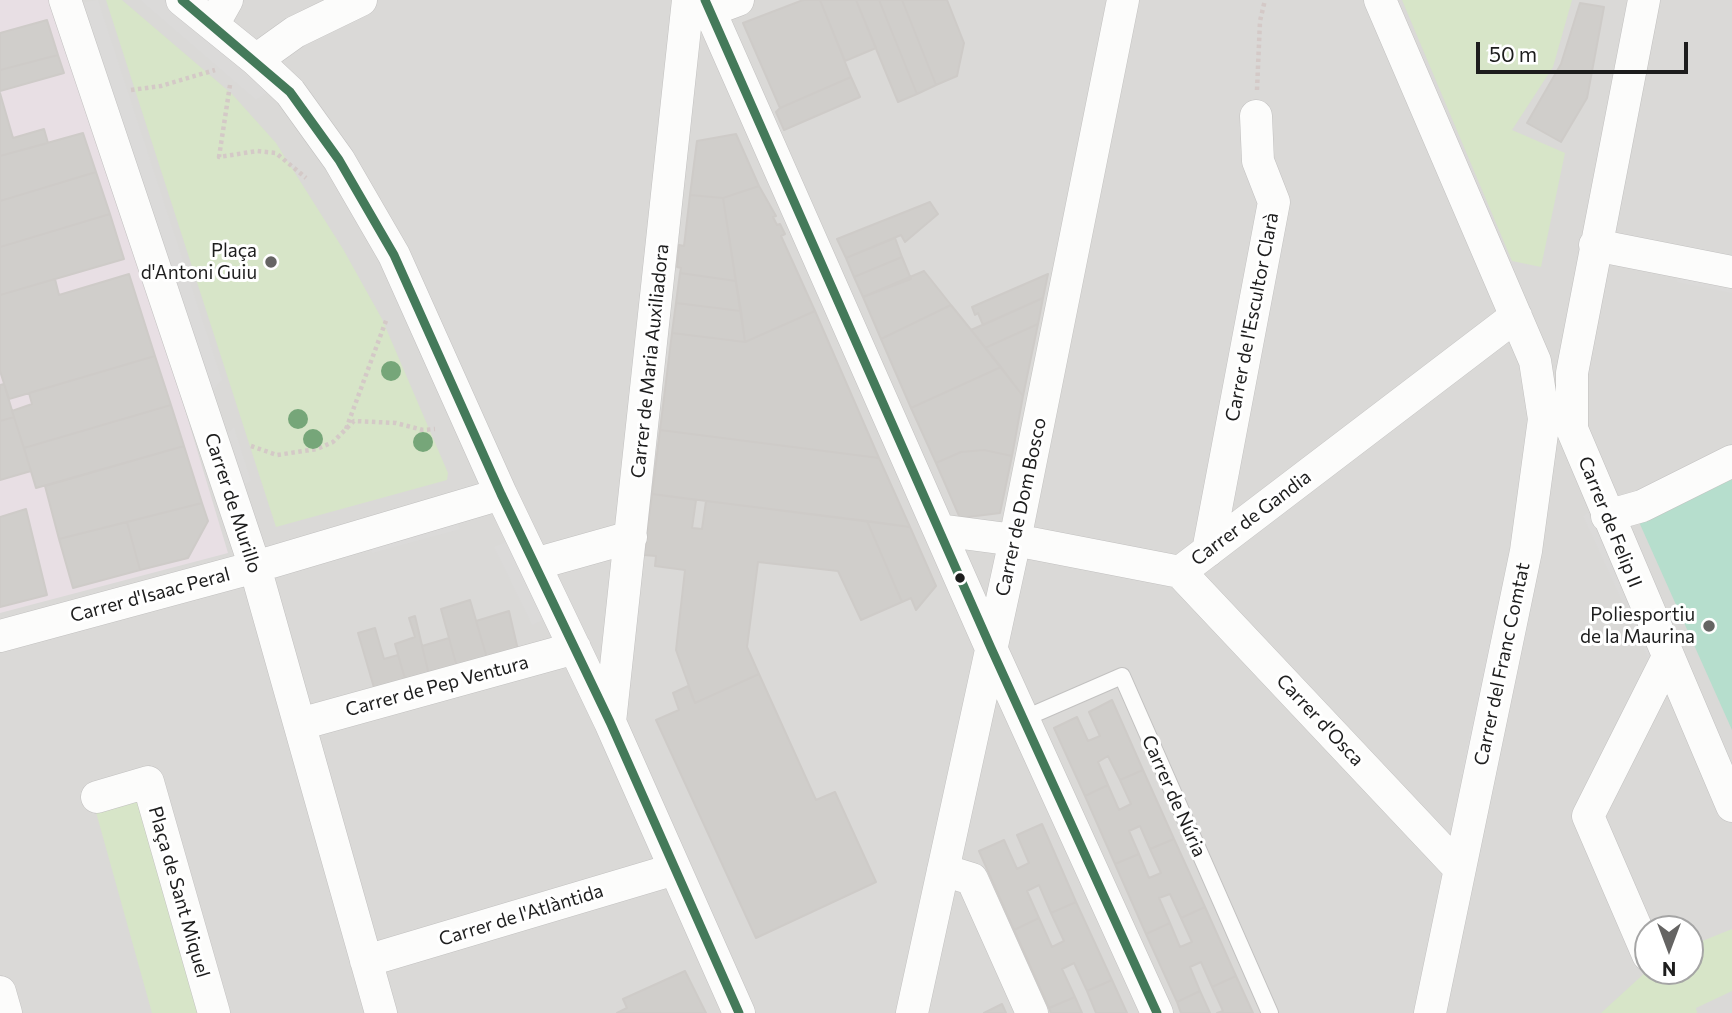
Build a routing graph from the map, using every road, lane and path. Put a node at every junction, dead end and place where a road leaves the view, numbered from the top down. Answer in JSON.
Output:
{"nodes":[{"id":1,"x":65,"y":0,"type":"edge"},
{"id":2,"x":182,"y":0,"type":"edge"},
{"id":3,"x":361,"y":0,"type":"edge"},
{"id":4,"x":1124,"y":0,"type":"edge"},
{"id":5,"x":1265,"y":0,"type":"edge"},
{"id":6,"x":1380,"y":0,"type":"edge"},
{"id":7,"x":1644,"y":0,"type":"edge"},
{"id":8,"x":710,"y":2,"type":"edge"},
{"id":9,"x":220,"y":13,"type":"edge"},
{"id":10,"x":256,"y":60,"type":"junction"},
{"id":11,"x":215,"y":70,"type":"dead end"},
{"id":12,"x":230,"y":85,"type":"dead end"},
{"id":13,"x":131,"y":90,"type":"dead end"},
{"id":14,"x":1256,"y":116,"type":"joint"},
{"id":15,"x":306,"y":178,"type":"dead end"},
{"id":16,"x":1595,"y":245,"type":"junction"},
{"id":17,"x":1732,"y":272,"type":"edge"},
{"id":18,"x":1516,"y":316,"type":"junction"},
{"id":19,"x":387,"y":318,"type":"dead end"},
{"id":20,"x":435,"y":429,"type":"dead end"},
{"id":21,"x":346,"y":430,"type":"junction"},
{"id":22,"x":251,"y":446,"type":"dead end"},
{"id":23,"x":1732,"y":461,"type":"edge"},
{"id":24,"x":501,"y":494,"type":"junction"},
{"id":25,"x":1607,"y":516,"type":"junction"},
{"id":26,"x":939,"y":530,"type":"junction"},
{"id":27,"x":631,"y":537,"type":"junction"},
{"id":28,"x":1015,"y":540,"type":"junction"},
{"id":29,"x":1208,"y":551,"type":"junction"},
{"id":30,"x":535,"y":564,"type":"junction"},
{"id":31,"x":255,"y":567,"type":"junction"},
{"id":32,"x":1181,"y":572,"type":"junction"},
{"id":33,"x":0,"y":636,"type":"edge"},
{"id":34,"x":575,"y":648,"type":"junction"},
{"id":35,"x":991,"y":648,"type":"junction"},
{"id":36,"x":1667,"y":659,"type":"junction"},
{"id":37,"x":1023,"y":719,"type":"junction"},
{"id":38,"x":610,"y":722,"type":"junction"},
{"id":39,"x":300,"y":724,"type":"junction"},
{"id":40,"x":97,"y":797,"type":"dead end"},
{"id":41,"x":1732,"y":806,"type":"edge"},
{"id":42,"x":1459,"y":868,"type":"junction"},
{"id":43,"x":675,"y":869,"type":"junction"},
{"id":44,"x":943,"y":870,"type":"junction"},
{"id":45,"x":1634,"y":923,"type":"edge"},
{"id":46,"x":366,"y":961,"type":"junction"},
{"id":47,"x":0,"y":992,"type":"edge"},
{"id":48,"x":6,"y":1013,"type":"edge"},
{"id":49,"x":214,"y":1013,"type":"edge"},
{"id":50,"x":381,"y":1013,"type":"edge"},
{"id":51,"x":739,"y":1013,"type":"edge"},
{"id":52,"x":912,"y":1013,"type":"edge"},
{"id":53,"x":1032,"y":1013,"type":"edge"},
{"id":54,"x":1157,"y":1013,"type":"edge"},
{"id":55,"x":1270,"y":1013,"type":"edge"},
{"id":56,"x":1430,"y":1013,"type":"edge"}],
"edges":[{"from":1,"to":31,"type":"street","name":"Carrer de Murillo"},
{"from":2,"to":9,"type":"street"},
{"from":3,"to":10,"type":"street"},
{"from":4,"to":28,"type":"street","name":"Carrer de Dom Bosco"},
{"from":5,"to":14,"type":"path"},
{"from":6,"to":18,"type":"street"},
{"from":7,"to":16,"type":"street"},
{"from":8,"to":26,"type":"street"},
{"from":8,"to":27,"type":"street","name":"Carrer de Maria Auxiliadora"},
{"from":9,"to":10,"type":"street"},
{"from":10,"to":24,"type":"street"},
{"from":11,"to":13,"type":"path"},
{"from":12,"to":15,"type":"path"},
{"from":14,"to":29,"type":"street","name":"Carrer de l'Escultor Clarà"},
{"from":16,"to":17,"type":"street"},
{"from":16,"to":25,"type":"street","name":"Carrer de Felip II"},
{"from":18,"to":29,"type":"street","name":"Carrer de Gandia"},
{"from":18,"to":42,"type":"street","name":"Carrer del Franc Comtat"},
{"from":19,"to":21,"type":"path"},
{"from":20,"to":21,"type":"path"},
{"from":21,"to":22,"type":"path"},
{"from":23,"to":25,"type":"street"},
{"from":24,"to":30,"type":"street"},
{"from":24,"to":31,"type":"street","name":"Carrer d'Isaac Peral"},
{"from":25,"to":36,"type":"street","name":"Carrer de Felip II"},
{"from":26,"to":28,"type":"street","name":"Carrer de Gandia"},
{"from":26,"to":35,"type":"street"},
{"from":27,"to":30,"type":"street"},
{"from":27,"to":38,"type":"street","name":"Carrer de Maria Auxiliadora"},
{"from":28,"to":32,"type":"street","name":"Carrer de Gandia"},
{"from":28,"to":35,"type":"street","name":"Carrer de Dom Bosco"},
{"from":29,"to":32,"type":"street","name":"Carrer de Gandia"},
{"from":30,"to":34,"type":"street"},
{"from":31,"to":33,"type":"street","name":"Carrer d'Isaac Peral"},
{"from":31,"to":39,"type":"street","name":"Carrer de Murillo"},
{"from":32,"to":42,"type":"street","name":"Carrer d'Osca"},
{"from":34,"to":38,"type":"street"},
{"from":34,"to":39,"type":"street","name":"Carrer de Pep Ventura"},
{"from":35,"to":37,"type":"street"},
{"from":35,"to":44,"type":"street","name":"Carrer de Dom Bosco"},
{"from":36,"to":41,"type":"street","name":"Carrer de Felip II"},
{"from":36,"to":45,"type":"street"},
{"from":37,"to":54,"type":"street"},
{"from":37,"to":55,"type":"lane","name":"Carrer de Núria"},
{"from":38,"to":43,"type":"street"},
{"from":39,"to":46,"type":"street","name":"Carrer de Murillo"},
{"from":40,"to":49,"type":"street","name":"Plaça de Sant Miquel"},
{"from":42,"to":56,"type":"street","name":"Carrer del Franc Comtat"},
{"from":43,"to":46,"type":"street","name":"Carrer de l'Atlàntida"},
{"from":43,"to":51,"type":"street"},
{"from":44,"to":52,"type":"street","name":"Carrer de Dom Bosco"},
{"from":44,"to":53,"type":"street"},
{"from":46,"to":50,"type":"street","name":"Carrer de Murillo"},
{"from":47,"to":48,"type":"street"}]}
